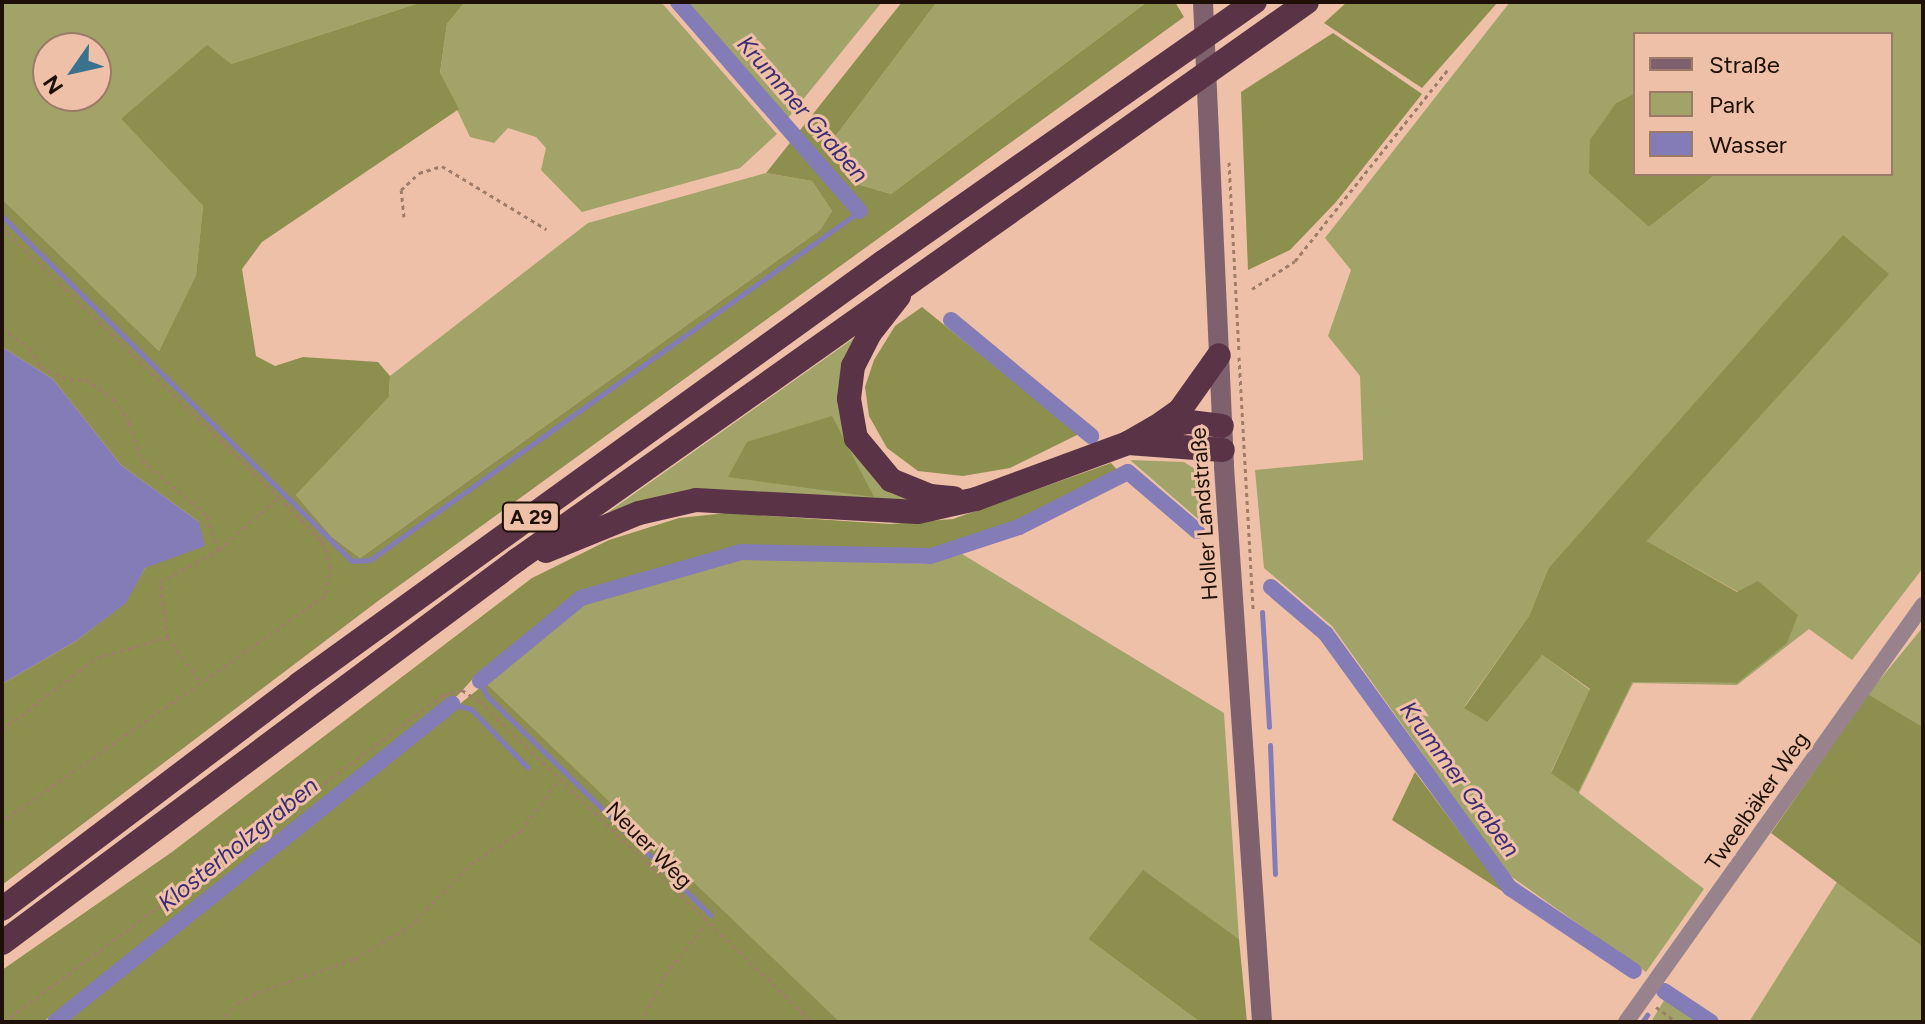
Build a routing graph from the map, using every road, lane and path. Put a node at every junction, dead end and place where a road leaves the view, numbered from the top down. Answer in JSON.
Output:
{"nodes":[{"id":1,"x":1203,"y":2,"type":"edge"},
{"id":2,"x":1255,"y":2,"type":"edge"},
{"id":3,"x":1307,"y":2,"type":"edge"},
{"id":4,"x":1449,"y":68,"type":"dead end"},
{"id":5,"x":1229,"y":157,"type":"dead end"},
{"id":6,"x":404,"y":217,"type":"dead end"},
{"id":7,"x":2,"y":227,"type":"edge"},
{"id":8,"x":546,"y":229,"type":"dead end"},
{"id":9,"x":910,"y":278,"type":"junction"},
{"id":10,"x":1252,"y":289,"type":"dead end"},
{"id":11,"x":2,"y":328,"type":"edge"},
{"id":12,"x":1219,"y":355,"type":"junction"},
{"id":13,"x":1156,"y":427,"type":"junction"},
{"id":14,"x":1223,"y":438,"type":"junction"},
{"id":15,"x":1128,"y":443,"type":"junction"},
{"id":16,"x":279,"y":497,"type":"junction"},
{"id":17,"x":976,"y":499,"type":"junction"},
{"id":18,"x":219,"y":550,"type":"junction"},
{"id":19,"x":517,"y":560,"type":"junction"},
{"id":20,"x":1923,"y":605,"type":"edge"},
{"id":21,"x":1253,"y":620,"type":"dead end"},
{"id":22,"x":168,"y":637,"type":"junction"},
{"id":23,"x":200,"y":682,"type":"junction"},
{"id":24,"x":2,"y":730,"type":"edge"},
{"id":25,"x":560,"y":778,"type":"junction"},
{"id":26,"x":2,"y":821,"type":"edge"},
{"id":27,"x":2,"y":909,"type":"edge"},
{"id":28,"x":706,"y":924,"type":"junction"},
{"id":29,"x":2,"y":943,"type":"edge"},
{"id":30,"x":1643,"y":999,"type":"junction"},
{"id":31,"x":4,"y":1022,"type":"edge"},
{"id":32,"x":220,"y":1022,"type":"edge"},
{"id":33,"x":641,"y":1022,"type":"edge"},
{"id":34,"x":813,"y":1022,"type":"edge"},
{"id":35,"x":1262,"y":1022,"type":"edge"},
{"id":36,"x":1626,"y":1022,"type":"edge"},
{"id":37,"x":1677,"y":1022,"type":"edge"}],
"edges":[{"from":1,"to":12,"type":"main road","name":"Holler Landstraße"},
{"from":2,"to":27,"type":"highway","number":"A 29"},
{"from":3,"to":9,"type":"highway","number":"A 29"},
{"from":4,"to":10,"type":"path"},
{"from":5,"to":21,"type":"path"},
{"from":6,"to":8,"type":"path"},
{"from":7,"to":16,"type":"path"},
{"from":9,"to":17,"type":"highway"},
{"from":9,"to":19,"type":"highway","number":"A 29"},
{"from":11,"to":18,"type":"path"},
{"from":12,"to":13,"type":"highway"},
{"from":12,"to":14,"type":"main road","name":"Holler Landstraße"},
{"from":13,"to":14,"type":"highway"},
{"from":13,"to":15,"type":"highway"},
{"from":14,"to":15,"type":"highway"},
{"from":14,"to":35,"type":"main road","name":"Holler Landstraße"},
{"from":15,"to":17,"type":"highway"},
{"from":16,"to":18,"type":"path"},
{"from":16,"to":23,"type":"path"},
{"from":17,"to":19,"type":"highway"},
{"from":18,"to":22,"type":"path"},
{"from":19,"to":29,"type":"highway","number":"A 29"},
{"from":20,"to":30,"type":"street","name":"Tweelbäker Weg"},
{"from":22,"to":23,"type":"path"},
{"from":22,"to":24,"type":"path"},
{"from":23,"to":26,"type":"path"},
{"from":25,"to":28,"type":"path","name":"Neuer Weg"},
{"from":25,"to":31,"type":"path","name":"Neuer Weg"},
{"from":25,"to":32,"type":"path"},
{"from":28,"to":33,"type":"path"},
{"from":28,"to":34,"type":"path","name":"Neuer Weg"},
{"from":30,"to":36,"type":"street","name":"Tweelbäker Weg"},
{"from":30,"to":37,"type":"path"}]}
